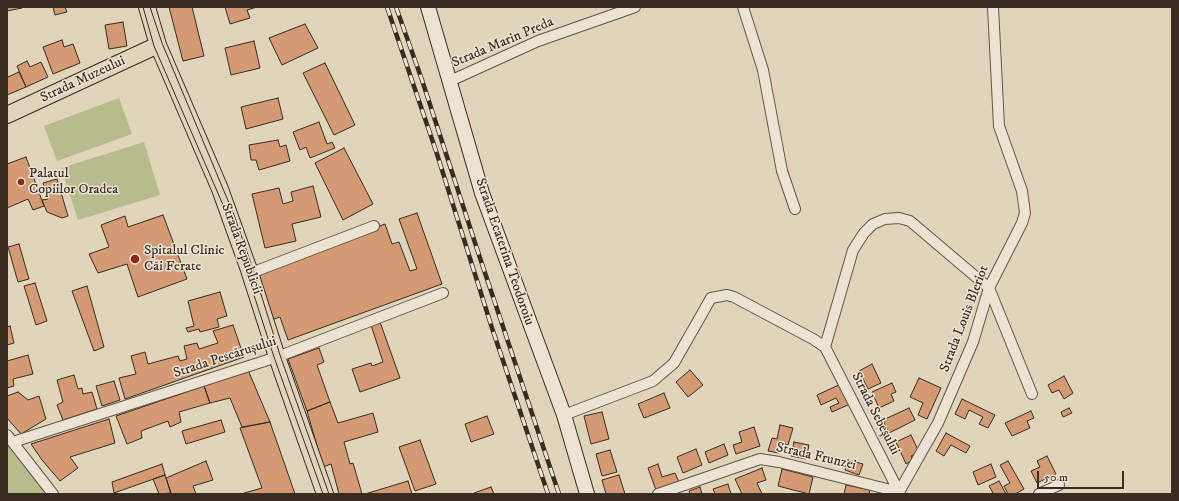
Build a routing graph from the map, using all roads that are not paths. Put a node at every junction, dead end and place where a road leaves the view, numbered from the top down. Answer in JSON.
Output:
{"nodes":[{"id":1,"x":147,"y":7,"type":"edge"},
{"id":2,"x":428,"y":7,"type":"edge"},
{"id":3,"x":635,"y":7,"type":"edge"},
{"id":4,"x":743,"y":7,"type":"edge"},
{"id":5,"x":993,"y":7,"type":"edge"},
{"id":6,"x":158,"y":45,"type":"junction"},
{"id":7,"x":450,"y":81,"type":"junction"},
{"id":8,"x":7,"y":115,"type":"edge"},
{"id":9,"x":795,"y":209,"type":"dead end"},
{"id":10,"x":374,"y":226,"type":"dead end"},
{"id":11,"x":250,"y":273,"type":"junction"},
{"id":12,"x":989,"y":288,"type":"junction"},
{"id":13,"x":443,"y":293,"type":"dead end"},
{"id":14,"x":825,"y":347,"type":"junction"},
{"id":15,"x":277,"y":357,"type":"junction"},
{"id":16,"x":1032,"y":394,"type":"dead end"},
{"id":17,"x":564,"y":415,"type":"junction"},
{"id":18,"x":10,"y":438,"type":"edge"},
{"id":19,"x":1059,"y":485,"type":"dead end"},
{"id":20,"x":900,"y":493,"type":"edge"},
{"id":21,"x":53,"y":494,"type":"edge"},
{"id":22,"x":326,"y":494,"type":"edge"},
{"id":23,"x":588,"y":494,"type":"edge"},
{"id":24,"x":658,"y":494,"type":"edge"},
{"id":25,"x":1039,"y":494,"type":"edge"}],
"edges":[{"from":1,"to":6,"type":"main road","name":"Strada Republicii"},
{"from":2,"to":7,"type":"main road","name":"Strada Ecaterina Teodoroiu"},
{"from":3,"to":7,"type":"street","name":"Strada Marin Preda"},
{"from":4,"to":9,"type":"street"},
{"from":5,"to":12,"type":"street","name":"Strada Louis Bleriot"},
{"from":6,"to":8,"type":"main road","name":"Strada Muzeului"},
{"from":6,"to":11,"type":"main road","name":"Strada Republicii"},
{"from":7,"to":17,"type":"main road","name":"Strada Ecaterina Teodoroiu"},
{"from":10,"to":11,"type":"street"},
{"from":11,"to":15,"type":"main road","name":"Strada Republicii"},
{"from":12,"to":14,"type":"street"},
{"from":12,"to":16,"type":"street"},
{"from":12,"to":20,"type":"street","name":"Strada Louis Bleriot"},
{"from":13,"to":15,"type":"street","name":"Strada Pescărușului"},
{"from":14,"to":17,"type":"street"},
{"from":14,"to":20,"type":"street","name":"Strada Sebeșului"},
{"from":15,"to":18,"type":"street","name":"Strada Pescărușului"},
{"from":15,"to":22,"type":"main road","name":"Strada Republicii"},
{"from":17,"to":23,"type":"main road","name":"Strada Ecaterina Teodoroiu"},
{"from":18,"to":21,"type":"street"},
{"from":19,"to":25,"type":"street"},
{"from":20,"to":24,"type":"street","name":"Strada Frunzei"}]}
